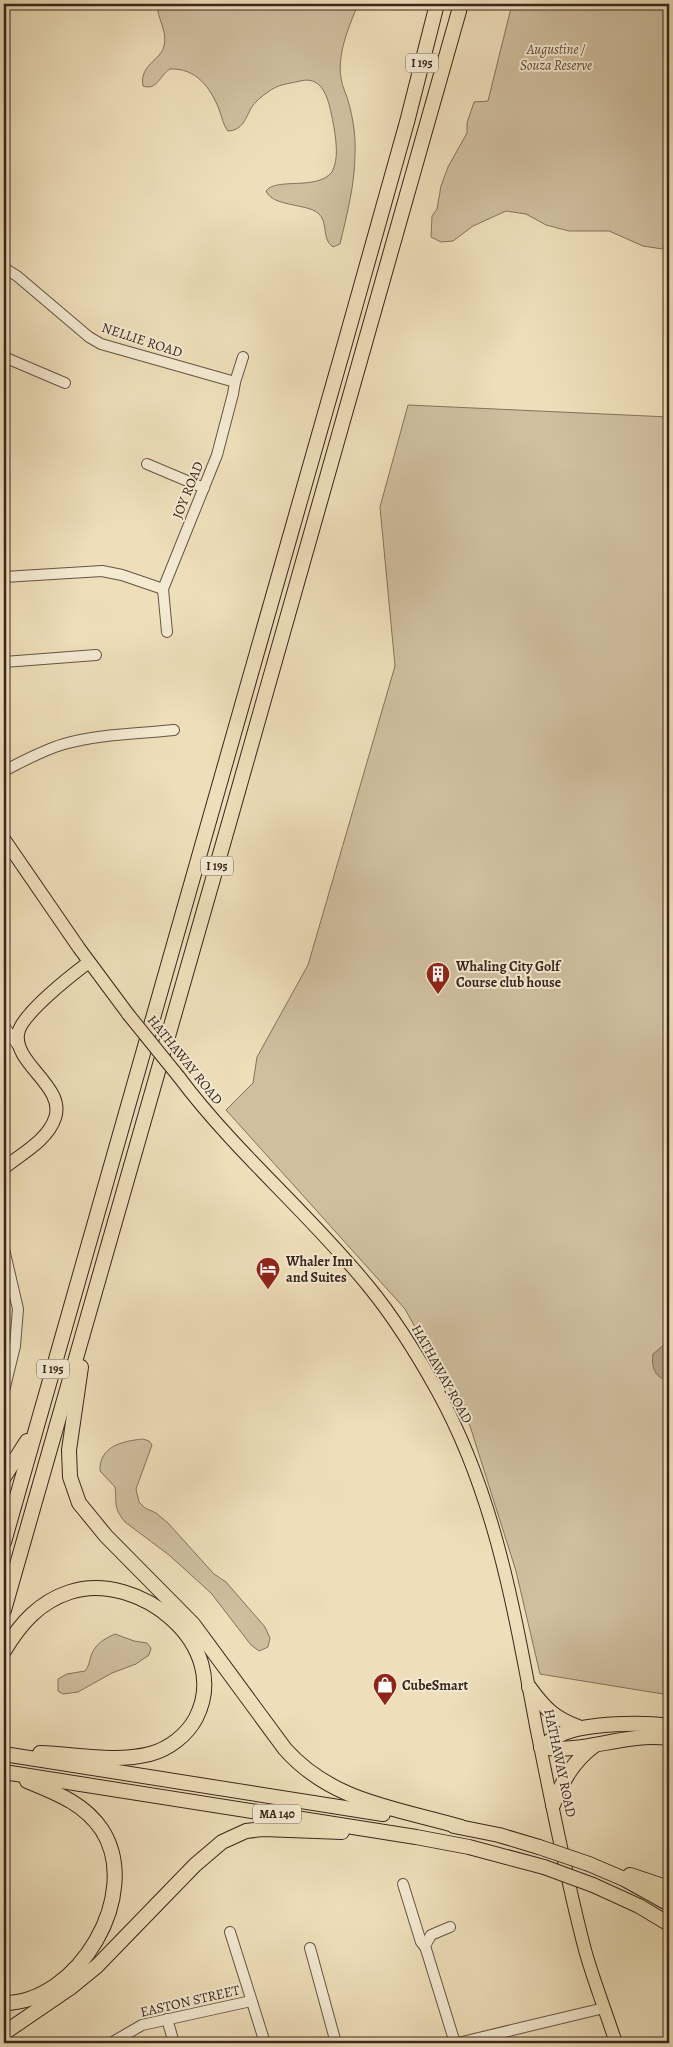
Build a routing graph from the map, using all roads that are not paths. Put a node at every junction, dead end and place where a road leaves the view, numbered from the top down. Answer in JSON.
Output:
{"nodes":[{"id":1,"x":437,"y":4,"type":"edge"},
{"id":2,"x":461,"y":4,"type":"edge"},
{"id":3,"x":4,"y":268,"type":"edge"},
{"id":4,"x":4,"y":357,"type":"edge"},
{"id":5,"x":243,"y":358,"type":"dead end"},
{"id":6,"x":235,"y":382,"type":"junction"},
{"id":7,"x":64,"y":383,"type":"dead end"},
{"id":8,"x":147,"y":464,"type":"dead end"},
{"id":9,"x":204,"y":488,"type":"junction"},
{"id":10,"x":4,"y":577,"type":"edge"},
{"id":11,"x":163,"y":589,"type":"junction"},
{"id":12,"x":167,"y":632,"type":"dead end"},
{"id":13,"x":96,"y":655,"type":"dead end"},
{"id":14,"x":4,"y":662,"type":"edge"},
{"id":15,"x":174,"y":730,"type":"dead end"},
{"id":16,"x":4,"y":770,"type":"edge"},
{"id":17,"x":4,"y":839,"type":"edge"},
{"id":18,"x":89,"y":962,"type":"junction"},
{"id":19,"x":4,"y":1026,"type":"edge"},
{"id":20,"x":21,"y":1050,"type":"junction"},
{"id":21,"x":4,"y":1168,"type":"edge"},
{"id":22,"x":4,"y":1249,"type":"edge"},
{"id":23,"x":90,"y":1314,"type":"junction"},
{"id":24,"x":4,"y":1391,"type":"edge"},
{"id":25,"x":38,"y":1421,"type":"junction"},
{"id":26,"x":4,"y":1477,"type":"edge"},
{"id":27,"x":4,"y":1542,"type":"edge"},
{"id":28,"x":4,"y":1610,"type":"edge"},
{"id":29,"x":4,"y":1651,"type":"edge"},
{"id":30,"x":529,"y":1687,"type":"junction"},
{"id":31,"x":669,"y":1726,"type":"edge"},
{"id":32,"x":581,"y":1728,"type":"junction"},
{"id":33,"x":669,"y":1738,"type":"edge"},
{"id":34,"x":598,"y":1744,"type":"junction"},
{"id":35,"x":540,"y":1747,"type":"junction"},
{"id":36,"x":5,"y":1754,"type":"edge"},
{"id":37,"x":6,"y":1772,"type":"edge"},
{"id":38,"x":553,"y":1805,"type":"junction"},
{"id":39,"x":461,"y":1827,"type":"junction"},
{"id":40,"x":444,"y":1842,"type":"junction"},
{"id":41,"x":593,"y":1865,"type":"junction"},
{"id":42,"x":403,"y":1884,"type":"dead end"},
{"id":43,"x":669,"y":1888,"type":"edge"},
{"id":44,"x":669,"y":1904,"type":"edge"},
{"id":45,"x":669,"y":1924,"type":"edge"},
{"id":46,"x":450,"y":1927,"type":"dead end"},
{"id":47,"x":230,"y":1932,"type":"dead end"},
{"id":48,"x":425,"y":1947,"type":"junction"},
{"id":49,"x":310,"y":1948,"type":"dead end"},
{"id":50,"x":251,"y":2001,"type":"junction"},
{"id":51,"x":4,"y":2003,"type":"edge"},
{"id":52,"x":604,"y":2008,"type":"junction"},
{"id":53,"x":167,"y":2019,"type":"junction"},
{"id":54,"x":4,"y":2033,"type":"edge"},
{"id":55,"x":111,"y":2043,"type":"edge"},
{"id":56,"x":174,"y":2043,"type":"edge"},
{"id":57,"x":264,"y":2043,"type":"edge"},
{"id":58,"x":336,"y":2043,"type":"edge"},
{"id":59,"x":456,"y":2043,"type":"edge"},
{"id":60,"x":616,"y":2043,"type":"edge"}],
"edges":[{"from":1,"to":25,"type":"highway","number":"I 195"},
{"from":2,"to":23,"type":"highway","number":"I 195"},
{"from":3,"to":6,"type":"street","name":"NELLIE ROAD"},
{"from":4,"to":7,"type":"street"},
{"from":5,"to":6,"type":"street","name":"JOY ROAD"},
{"from":6,"to":9,"type":"street","name":"JOY ROAD"},
{"from":8,"to":9,"type":"street"},
{"from":9,"to":11,"type":"street","name":"JOY ROAD"},
{"from":10,"to":11,"type":"street"},
{"from":11,"to":12,"type":"street","name":"JOY ROAD"},
{"from":13,"to":14,"type":"street"},
{"from":15,"to":16,"type":"street"},
{"from":17,"to":18,"type":"main road","name":"HATHAWAY ROAD"},
{"from":18,"to":20,"type":"main road"},
{"from":18,"to":30,"type":"main road","name":"HATHAWAY ROAD","bridge":true},
{"from":19,"to":20,"type":"street"},
{"from":20,"to":21,"type":"main road"},
{"from":22,"to":24,"type":"street"},
{"from":23,"to":28,"type":"highway","number":"I 195"},
{"from":23,"to":39,"type":"highway"},
{"from":25,"to":26,"type":"highway"},
{"from":25,"to":27,"type":"highway","number":"I 195"},
{"from":29,"to":36,"type":"highway"},
{"from":30,"to":32,"type":"highway"},
{"from":30,"to":35,"type":"main road","name":"HATHAWAY ROAD"},
{"from":31,"to":32,"type":"highway"},
{"from":32,"to":35,"type":"highway"},
{"from":33,"to":34,"type":"highway"},
{"from":34,"to":35,"type":"highway"},
{"from":34,"to":38,"type":"highway"},
{"from":35,"to":38,"type":"main road","name":"HATHAWAY ROAD"},
{"from":36,"to":39,"type":"highway","number":"MA 140"},
{"from":37,"to":40,"type":"highway","number":"MA 140"},
{"from":37,"to":51,"type":"highway"},
{"from":38,"to":52,"type":"main road","name":"HATHAWAY ROAD"},
{"from":39,"to":41,"type":"highway","number":"MA 140","bridge":true},
{"from":40,"to":45,"type":"highway","number":"MA 140","bridge":true},
{"from":40,"to":54,"type":"highway"},
{"from":41,"to":43,"type":"highway"},
{"from":41,"to":44,"type":"highway","number":"MA 140"},
{"from":42,"to":48,"type":"street"},
{"from":46,"to":48,"type":"street"},
{"from":47,"to":50,"type":"street"},
{"from":48,"to":59,"type":"street"},
{"from":49,"to":58,"type":"street"},
{"from":50,"to":53,"type":"street","name":"EASTON STREET"},
{"from":50,"to":57,"type":"street"},
{"from":52,"to":59,"type":"street"},
{"from":52,"to":60,"type":"main road","name":"HATHAWAY ROAD"},
{"from":53,"to":55,"type":"street","name":"EASTON STREET"},
{"from":53,"to":56,"type":"street"}]}
